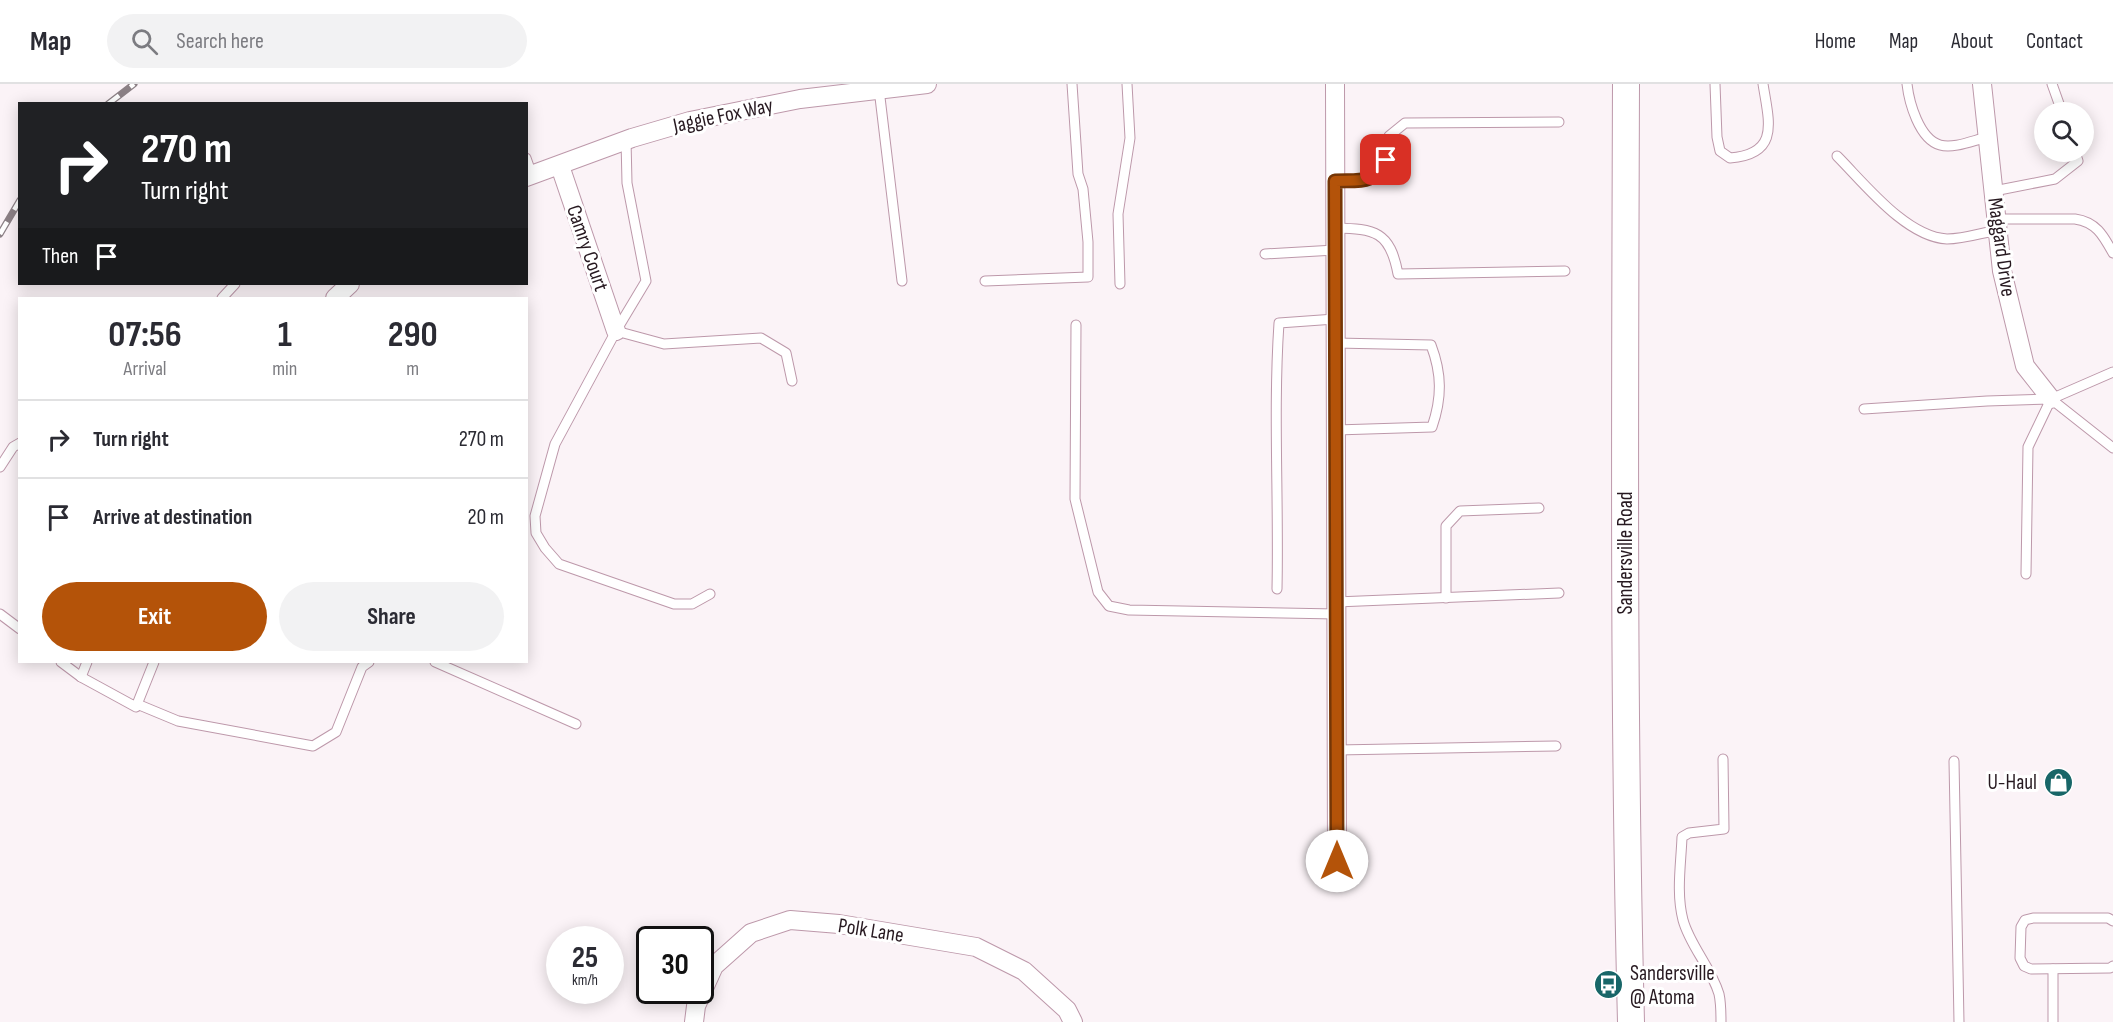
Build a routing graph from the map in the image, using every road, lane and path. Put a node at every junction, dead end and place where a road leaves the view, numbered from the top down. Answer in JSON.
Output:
{"nodes":[{"id":1,"x":927,"y":84,"type":"edge"},
{"id":2,"x":1072,"y":84,"type":"edge"},
{"id":3,"x":1127,"y":84,"type":"edge"},
{"id":4,"x":1335,"y":84,"type":"edge"},
{"id":5,"x":1626,"y":84,"type":"edge"},
{"id":6,"x":1715,"y":84,"type":"edge"},
{"id":7,"x":1762,"y":84,"type":"edge"},
{"id":8,"x":1907,"y":84,"type":"edge"},
{"id":9,"x":1982,"y":84,"type":"edge"},
{"id":10,"x":2052,"y":84,"type":"edge"},
{"id":11,"x":879,"y":89,"type":"junction"},
{"id":12,"x":2058,"y":102,"type":"edge"},
{"id":13,"x":1559,"y":122,"type":"dead end"},
{"id":14,"x":1988,"y":137,"type":"junction"},
{"id":15,"x":626,"y":140,"type":"junction"},
{"id":16,"x":1837,"y":156,"type":"dead end"},
{"id":17,"x":2076,"y":162,"type":"edge"},
{"id":18,"x":560,"y":166,"type":"junction"},
{"id":19,"x":528,"y":170,"type":"edge"},
{"id":20,"x":1335,"y":181,"type":"junction"},
{"id":21,"x":1994,"y":191,"type":"junction"},
{"id":22,"x":1997,"y":224,"type":"junction"},
{"id":23,"x":1335,"y":228,"type":"junction"},
{"id":24,"x":1335,"y":250,"type":"junction"},
{"id":25,"x":2113,"y":253,"type":"edge"},
{"id":26,"x":1265,"y":254,"type":"dead end"},
{"id":27,"x":1565,"y":271,"type":"dead end"},
{"id":28,"x":902,"y":281,"type":"dead end"},
{"id":29,"x":985,"y":281,"type":"dead end"},
{"id":30,"x":1120,"y":284,"type":"dead end"},
{"id":31,"x":234,"y":285,"type":"edge"},
{"id":32,"x":349,"y":285,"type":"edge"},
{"id":33,"x":223,"y":297,"type":"edge"},
{"id":34,"x":336,"y":297,"type":"edge"},
{"id":35,"x":1335,"y":319,"type":"junction"},
{"id":36,"x":1076,"y":325,"type":"dead end"},
{"id":37,"x":616,"y":331,"type":"junction"},
{"id":38,"x":1335,"y":343,"type":"junction"},
{"id":39,"x":2113,"y":372,"type":"edge"},
{"id":40,"x":792,"y":381,"type":"dead end"},
{"id":41,"x":2051,"y":399,"type":"junction"},
{"id":42,"x":1864,"y":409,"type":"dead end"},
{"id":43,"x":1336,"y":430,"type":"junction"},
{"id":44,"x":18,"y":444,"type":"edge"},
{"id":45,"x":2113,"y":448,"type":"edge"},
{"id":46,"x":0,"y":466,"type":"edge"},
{"id":47,"x":1539,"y":508,"type":"dead end"},
{"id":48,"x":2026,"y":574,"type":"dead end"},
{"id":49,"x":1277,"y":589,"type":"dead end"},
{"id":50,"x":1559,"y":593,"type":"dead end"},
{"id":51,"x":710,"y":594,"type":"dead end"},
{"id":52,"x":1446,"y":598,"type":"junction"},
{"id":53,"x":1336,"y":608,"type":"junction"},
{"id":54,"x":0,"y":614,"type":"edge"},
{"id":55,"x":18,"y":628,"type":"edge"},
{"id":56,"x":62,"y":663,"type":"edge"},
{"id":57,"x":87,"y":663,"type":"edge"},
{"id":58,"x":154,"y":663,"type":"edge"},
{"id":59,"x":368,"y":663,"type":"edge"},
{"id":60,"x":437,"y":663,"type":"edge"},
{"id":61,"x":81,"y":677,"type":"junction"},
{"id":62,"x":137,"y":704,"type":"junction"},
{"id":63,"x":576,"y":724,"type":"dead end"},
{"id":64,"x":1556,"y":746,"type":"dead end"},
{"id":65,"x":1337,"y":750,"type":"junction"},
{"id":66,"x":1723,"y":759,"type":"dead end"},
{"id":67,"x":1954,"y":762,"type":"dead end"},
{"id":68,"x":1337,"y":861,"type":"dead end"},
{"id":69,"x":2113,"y":921,"type":"edge"},
{"id":70,"x":2113,"y":966,"type":"edge"},
{"id":71,"x":2053,"y":969,"type":"junction"},
{"id":72,"x":694,"y":1022,"type":"edge"},
{"id":73,"x":1073,"y":1022,"type":"edge"},
{"id":74,"x":1631,"y":1022,"type":"edge"},
{"id":75,"x":1721,"y":1022,"type":"edge"},
{"id":76,"x":1959,"y":1022,"type":"edge"},
{"id":77,"x":2053,"y":1022,"type":"edge"}],
"edges":[{"from":1,"to":11,"type":"street","name":"Jaggie Fox Way"},
{"from":2,"to":29,"type":"lane"},
{"from":3,"to":30,"type":"lane"},
{"from":4,"to":20,"type":"street"},
{"from":5,"to":74,"type":"street","name":"Sandersville Road"},
{"from":6,"to":7,"type":"lane"},
{"from":8,"to":14,"type":"lane"},
{"from":9,"to":14,"type":"street","name":"Maggard Drive"},
{"from":10,"to":12,"type":"lane"},
{"from":11,"to":15,"type":"street","name":"Jaggie Fox Way"},
{"from":11,"to":28,"type":"lane"},
{"from":13,"to":20,"type":"lane"},
{"from":14,"to":21,"type":"street","name":"Maggard Drive"},
{"from":15,"to":18,"type":"street","name":"Jaggie Fox Way"},
{"from":15,"to":37,"type":"lane"},
{"from":16,"to":22,"type":"lane"},
{"from":17,"to":21,"type":"lane"},
{"from":18,"to":19,"type":"street","name":"Jaggie Fox Way"},
{"from":18,"to":37,"type":"street","name":"Camry Court"},
{"from":20,"to":23,"type":"street"},
{"from":21,"to":22,"type":"street","name":"Maggard Drive"},
{"from":22,"to":25,"type":"lane"},
{"from":22,"to":41,"type":"street","name":"Maggard Drive"},
{"from":23,"to":24,"type":"street"},
{"from":23,"to":27,"type":"lane"},
{"from":24,"to":26,"type":"lane"},
{"from":24,"to":35,"type":"street"},
{"from":31,"to":33,"type":"lane"},
{"from":32,"to":34,"type":"street"},
{"from":35,"to":38,"type":"street"},
{"from":35,"to":49,"type":"lane"},
{"from":36,"to":53,"type":"lane"},
{"from":37,"to":40,"type":"lane"},
{"from":37,"to":51,"type":"lane"},
{"from":38,"to":43,"type":"street"},
{"from":38,"to":43,"type":"lane"},
{"from":39,"to":41,"type":"lane"},
{"from":41,"to":42,"type":"lane"},
{"from":41,"to":45,"type":"lane"},
{"from":41,"to":48,"type":"lane"},
{"from":43,"to":53,"type":"street"},
{"from":44,"to":46,"type":"lane"},
{"from":47,"to":52,"type":"lane"},
{"from":50,"to":52,"type":"lane"},
{"from":52,"to":53,"type":"lane"},
{"from":53,"to":65,"type":"street"},
{"from":54,"to":55,"type":"lane"},
{"from":56,"to":61,"type":"lane"},
{"from":57,"to":61,"type":"lane"},
{"from":58,"to":62,"type":"lane"},
{"from":59,"to":62,"type":"lane"},
{"from":60,"to":63,"type":"lane"},
{"from":61,"to":62,"type":"lane"},
{"from":64,"to":65,"type":"lane"},
{"from":65,"to":68,"type":"street"},
{"from":66,"to":75,"type":"lane"},
{"from":67,"to":76,"type":"lane"},
{"from":69,"to":71,"type":"lane"},
{"from":70,"to":71,"type":"lane"},
{"from":71,"to":77,"type":"lane"},
{"from":72,"to":73,"type":"street","name":"Polk Lane"}]}
